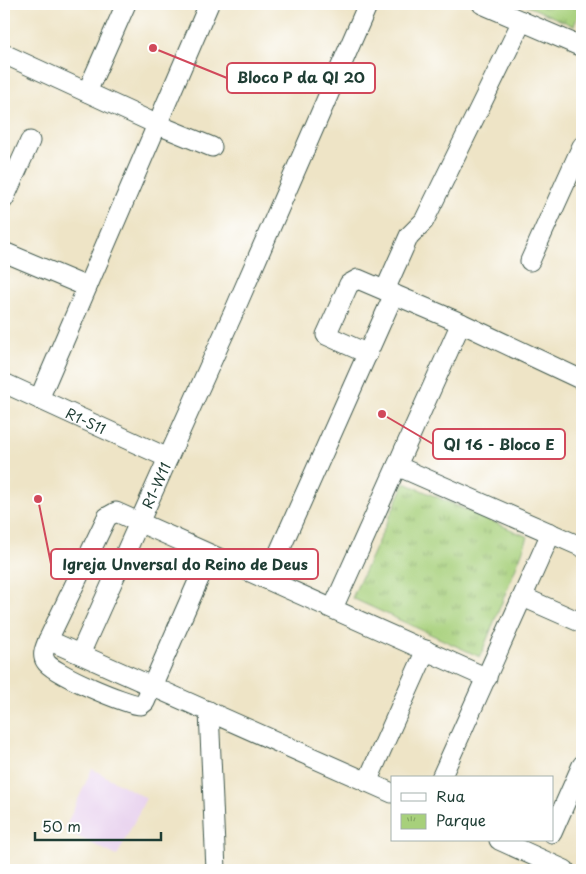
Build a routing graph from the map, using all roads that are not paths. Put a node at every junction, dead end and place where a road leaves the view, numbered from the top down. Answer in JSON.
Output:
{"nodes":[{"id":1,"x":126,"y":4,"type":"edge"},
{"id":2,"x":209,"y":4,"type":"edge"},
{"id":3,"x":368,"y":4,"type":"edge"},
{"id":4,"x":482,"y":4,"type":"edge"},
{"id":5,"x":522,"y":21,"type":"junction"},
{"id":6,"x":582,"y":47,"type":"edge"},
{"id":7,"x":4,"y":54,"type":"edge"},
{"id":8,"x":87,"y":92,"type":"junction"},
{"id":9,"x":156,"y":124,"type":"junction"},
{"id":10,"x":30,"y":141,"type":"dead end"},
{"id":11,"x":582,"y":146,"type":"edge"},
{"id":12,"x":212,"y":147,"type":"dead end"},
{"id":13,"x":4,"y":199,"type":"edge"},
{"id":14,"x":4,"y":252,"type":"edge"},
{"id":15,"x":530,"y":261,"type":"dead end"},
{"id":16,"x":87,"y":287,"type":"junction"},
{"id":17,"x":389,"y":292,"type":"junction"},
{"id":18,"x":461,"y":323,"type":"junction"},
{"id":19,"x":368,"y":354,"type":"junction"},
{"id":20,"x":582,"y":380,"type":"edge"},
{"id":21,"x":4,"y":383,"type":"edge"},
{"id":22,"x":39,"y":399,"type":"junction"},
{"id":23,"x":168,"y":458,"type":"junction"},
{"id":24,"x":397,"y":466,"type":"junction"},
{"id":25,"x":140,"y":522,"type":"junction"},
{"id":26,"x":551,"y":533,"type":"junction"},
{"id":27,"x":582,"y":547,"type":"edge"},
{"id":28,"x":210,"y":554,"type":"junction"},
{"id":29,"x":267,"y":579,"type":"junction"},
{"id":30,"x":523,"y":598,"type":"junction"},
{"id":31,"x":334,"y":608,"type":"junction"},
{"id":32,"x":582,"y":623,"type":"edge"},
{"id":33,"x":48,"y":640,"type":"junction"},
{"id":34,"x":426,"y":650,"type":"junction"},
{"id":35,"x":80,"y":654,"type":"junction"},
{"id":36,"x":487,"y":678,"type":"junction"},
{"id":37,"x":154,"y":686,"type":"junction"},
{"id":38,"x":209,"y":711,"type":"junction"},
{"id":39,"x":582,"y":764,"type":"edge"},
{"id":40,"x":441,"y":776,"type":"edge"},
{"id":41,"x":367,"y":782,"type":"junction"},
{"id":42,"x":391,"y":793,"type":"edge"},
{"id":43,"x":554,"y":828,"type":"edge"},
{"id":44,"x":503,"y":842,"type":"edge"},
{"id":45,"x":548,"y":842,"type":"edge"},
{"id":46,"x":541,"y":859,"type":"junction"},
{"id":47,"x":216,"y":870,"type":"edge"},
{"id":48,"x":565,"y":870,"type":"edge"}],
"edges":[{"from":1,"to":8,"type":"street"},
{"from":2,"to":9,"type":"street"},
{"from":3,"to":23,"type":"street","name":"R1-W11"},
{"from":4,"to":5,"type":"street"},
{"from":5,"to":6,"type":"street"},
{"from":5,"to":17,"type":"street"},
{"from":7,"to":8,"type":"street"},
{"from":8,"to":9,"type":"street"},
{"from":9,"to":12,"type":"street"},
{"from":9,"to":16,"type":"street"},
{"from":10,"to":13,"type":"street"},
{"from":11,"to":15,"type":"street"},
{"from":14,"to":16,"type":"street"},
{"from":16,"to":22,"type":"street"},
{"from":17,"to":18,"type":"street"},
{"from":17,"to":19,"type":"street"},
{"from":17,"to":19,"type":"street"},
{"from":18,"to":20,"type":"street"},
{"from":18,"to":24,"type":"street"},
{"from":19,"to":29,"type":"street"},
{"from":21,"to":22,"type":"street","name":"R1-S11"},
{"from":22,"to":23,"type":"street","name":"R1-S11"},
{"from":23,"to":25,"type":"street","name":"R1-W11"},
{"from":24,"to":26,"type":"street"},
{"from":24,"to":31,"type":"street"},
{"from":25,"to":28,"type":"street"},
{"from":25,"to":33,"type":"street"},
{"from":25,"to":35,"type":"street","name":"R1-W11"},
{"from":26,"to":27,"type":"street"},
{"from":26,"to":30,"type":"street"},
{"from":28,"to":29,"type":"street"},
{"from":28,"to":37,"type":"street"},
{"from":29,"to":31,"type":"street"},
{"from":30,"to":32,"type":"street"},
{"from":30,"to":36,"type":"street"},
{"from":31,"to":34,"type":"street"},
{"from":33,"to":35,"type":"street"},
{"from":33,"to":37,"type":"street"},
{"from":34,"to":36,"type":"street"},
{"from":34,"to":41,"type":"street"},
{"from":35,"to":37,"type":"street"},
{"from":36,"to":40,"type":"street"},
{"from":37,"to":38,"type":"street"},
{"from":38,"to":41,"type":"street"},
{"from":38,"to":47,"type":"street"},
{"from":39,"to":43,"type":"street"},
{"from":41,"to":42,"type":"street"},
{"from":44,"to":46,"type":"street"},
{"from":45,"to":46,"type":"street"},
{"from":46,"to":48,"type":"street"}]}
